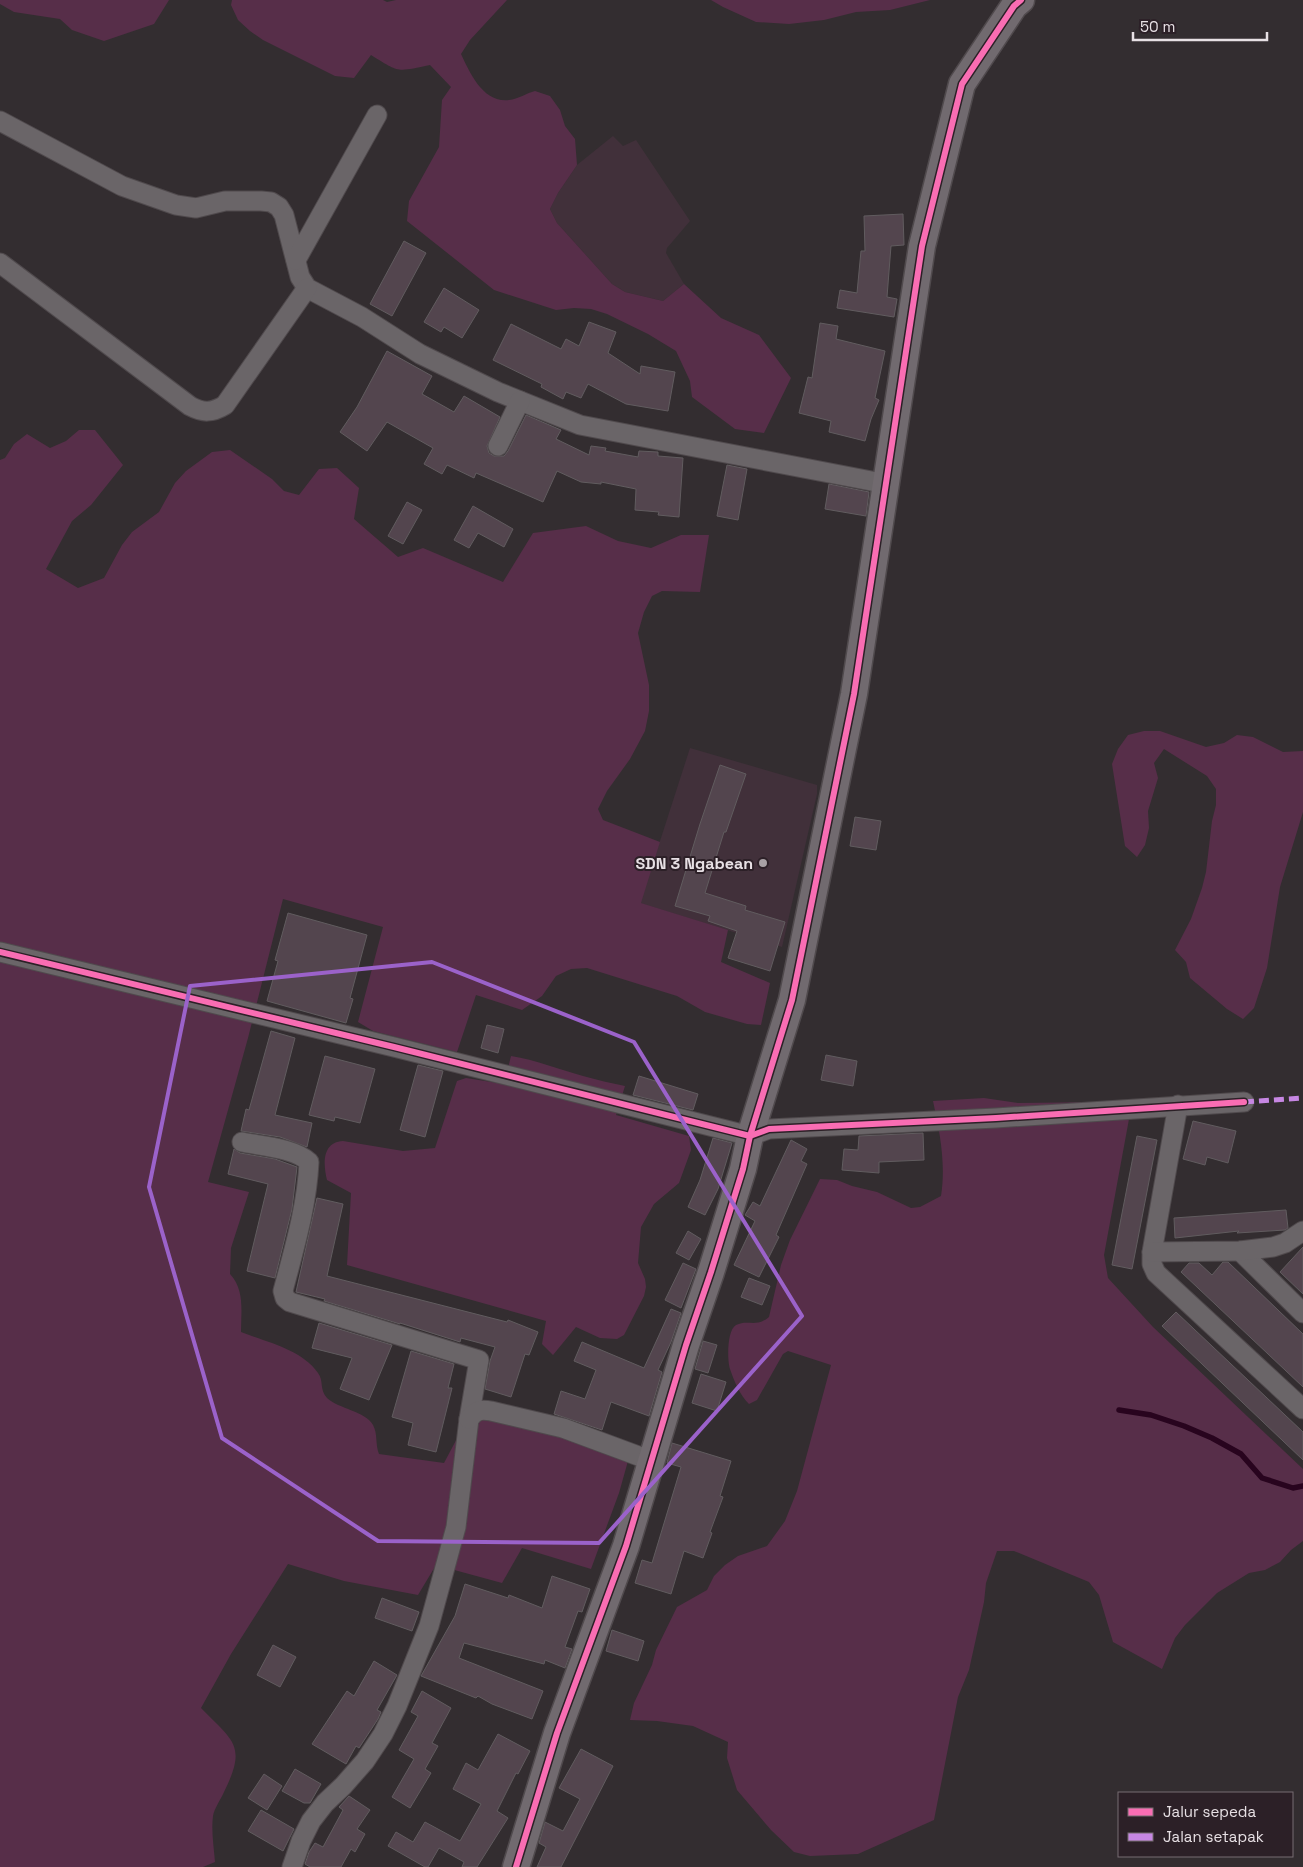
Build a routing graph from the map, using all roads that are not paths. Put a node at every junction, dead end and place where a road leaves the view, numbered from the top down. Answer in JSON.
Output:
{"nodes":[{"id":1,"x":1021,"y":0,"type":"edge"},
{"id":2,"x":377,"y":115,"type":"dead end"},
{"id":3,"x":0,"y":122,"type":"edge"},
{"id":4,"x":296,"y":260,"type":"junction"},
{"id":5,"x":0,"y":263,"type":"edge"},
{"id":6,"x":306,"y":288,"type":"junction"},
{"id":7,"x":520,"y":401,"type":"junction"},
{"id":8,"x":498,"y":446,"type":"dead end"},
{"id":9,"x":887,"y":484,"type":"junction"},
{"id":10,"x":0,"y":952,"type":"edge"},
{"id":11,"x":1244,"y":1102,"type":"dead end"},
{"id":12,"x":1178,"y":1105,"type":"junction"},
{"id":13,"x":750,"y":1136,"type":"junction"},
{"id":14,"x":242,"y":1142,"type":"dead end"},
{"id":15,"x":1303,"y":1231,"type":"edge"},
{"id":16,"x":1240,"y":1251,"type":"junction"},
{"id":17,"x":1152,"y":1252,"type":"junction"},
{"id":18,"x":1303,"y":1313,"type":"edge"},
{"id":19,"x":1303,"y":1409,"type":"edge"},
{"id":20,"x":469,"y":1419,"type":"junction"},
{"id":21,"x":652,"y":1461,"type":"junction"},
{"id":22,"x":292,"y":1867,"type":"edge"},
{"id":23,"x":516,"y":1867,"type":"edge"}],
"edges":[{"from":1,"to":9,"type":"street"},
{"from":2,"to":4,"type":"street"},
{"from":3,"to":4,"type":"street"},
{"from":4,"to":6,"type":"street"},
{"from":5,"to":6,"type":"street"},
{"from":6,"to":7,"type":"street"},
{"from":7,"to":8,"type":"street"},
{"from":7,"to":9,"type":"street"},
{"from":9,"to":13,"type":"street"},
{"from":10,"to":13,"type":"street"},
{"from":11,"to":12,"type":"street"},
{"from":12,"to":13,"type":"street"},
{"from":12,"to":17,"type":"street"},
{"from":13,"to":21,"type":"street"},
{"from":14,"to":20,"type":"street"},
{"from":15,"to":16,"type":"street"},
{"from":16,"to":17,"type":"street"},
{"from":16,"to":18,"type":"street"},
{"from":17,"to":19,"type":"street"},
{"from":20,"to":21,"type":"street"},
{"from":20,"to":22,"type":"street"},
{"from":21,"to":23,"type":"street"}]}
